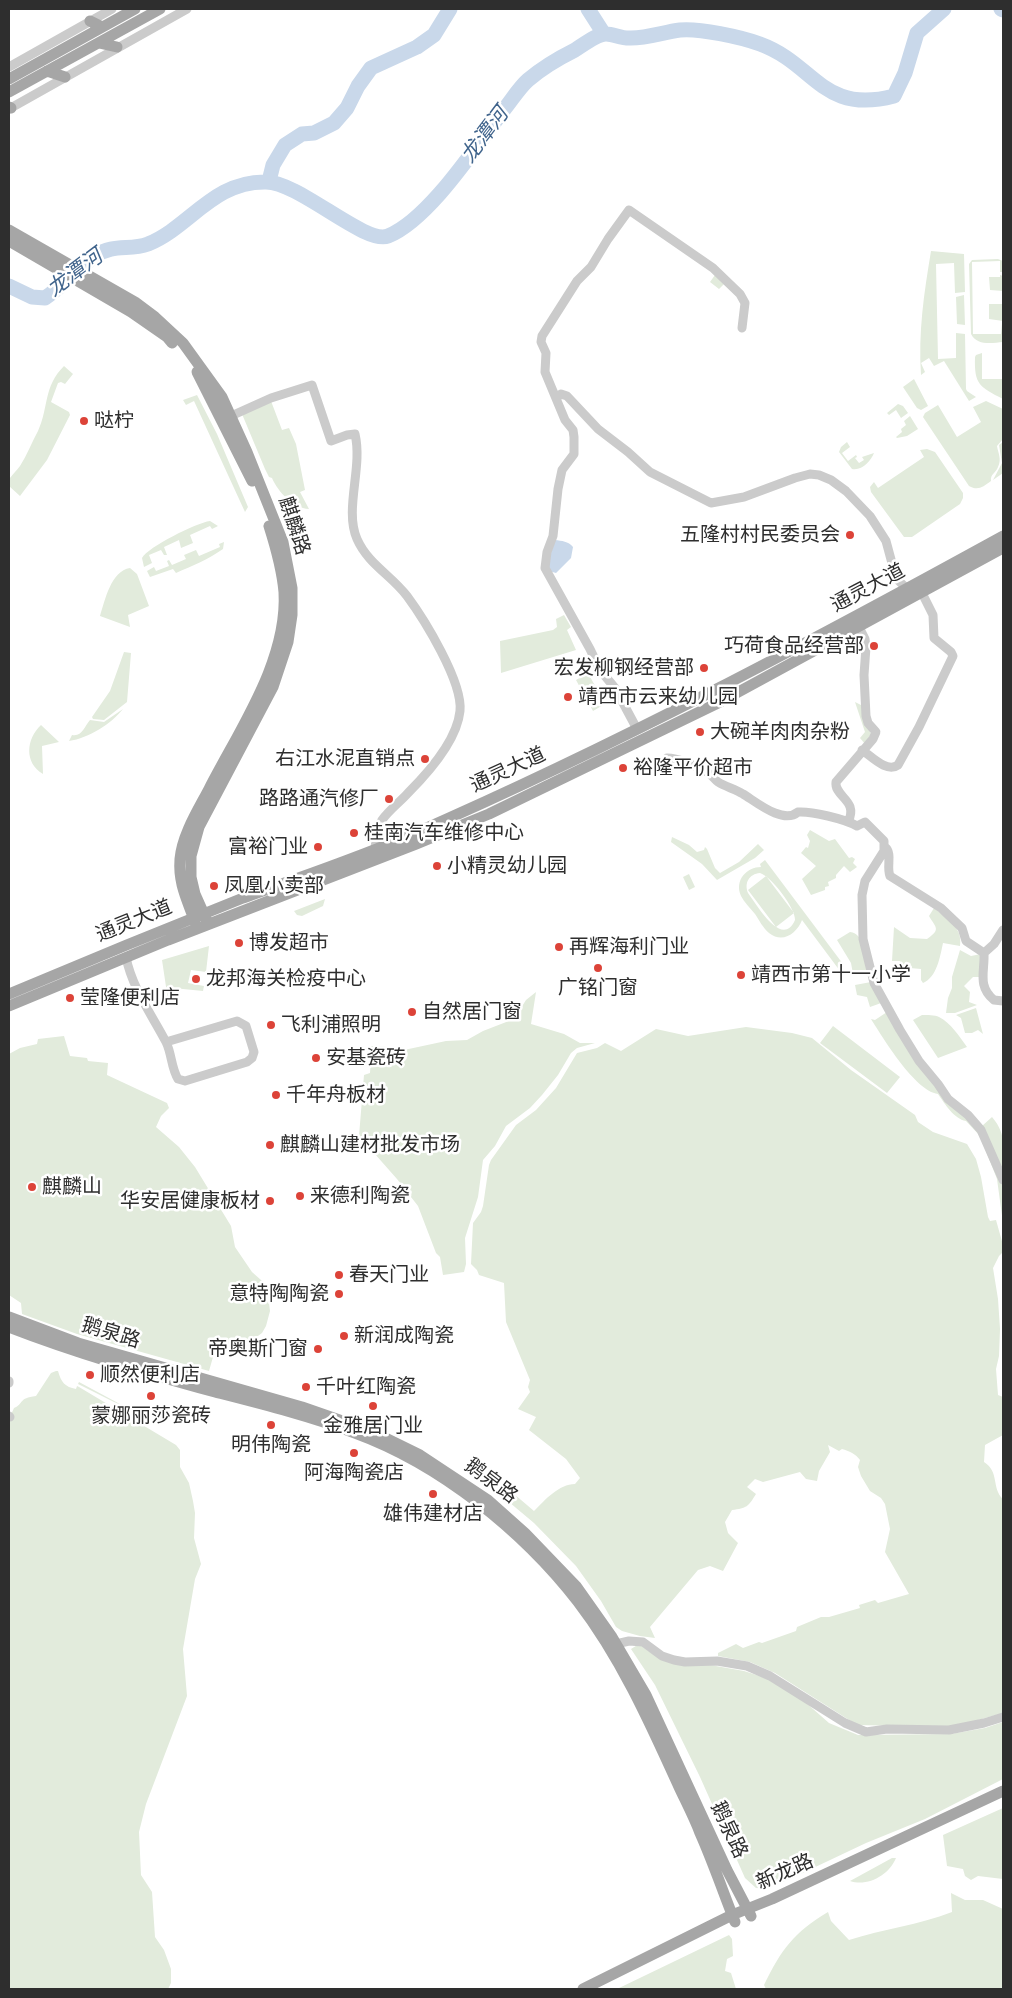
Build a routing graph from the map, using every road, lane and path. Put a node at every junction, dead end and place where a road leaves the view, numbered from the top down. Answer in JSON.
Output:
{"nodes":[{"id":1,"x":112,"y":9,"type":"edge"},
{"id":2,"x":136,"y":9,"type":"edge"},
{"id":3,"x":160,"y":9,"type":"edge"},
{"id":4,"x":187,"y":9,"type":"edge"},
{"id":5,"x":90,"y":21,"type":"junction"},
{"id":6,"x":102,"y":26,"type":"junction"},
{"id":7,"x":98,"y":43,"type":"junction"},
{"id":8,"x":118,"y":48,"type":"junction"},
{"id":9,"x":9,"y":67,"type":"edge"},
{"id":10,"x":47,"y":71,"type":"junction"},
{"id":11,"x":65,"y":77,"type":"junction"},
{"id":12,"x":9,"y":79,"type":"edge"},
{"id":13,"x":9,"y":92,"type":"edge"},
{"id":14,"x":9,"y":108,"type":"edge"},
{"id":15,"x":9,"y":230,"type":"edge"},
{"id":16,"x":9,"y":240,"type":"edge"},
{"id":17,"x":53,"y":261,"type":"junction"},
{"id":18,"x":742,"y":328,"type":"dead end"},
{"id":19,"x":556,"y":398,"type":"junction"},
{"id":20,"x":231,"y":416,"type":"junction"},
{"id":21,"x":1003,"y":536,"type":"edge"},
{"id":22,"x":1003,"y":548,"type":"edge"},
{"id":23,"x":907,"y":589,"type":"junction"},
{"id":24,"x":922,"y":593,"type":"junction"},
{"id":25,"x":859,"y":627,"type":"junction"},
{"id":26,"x":637,"y":729,"type":"junction"},
{"id":27,"x":862,"y":750,"type":"junction"},
{"id":28,"x":667,"y":758,"type":"dead end"},
{"id":29,"x":848,"y":822,"type":"junction"},
{"id":30,"x":885,"y":847,"type":"junction"},
{"id":31,"x":375,"y":849,"type":"junction"},
{"id":32,"x":201,"y":921,"type":"junction"},
{"id":33,"x":1003,"y":930,"type":"edge"},
{"id":34,"x":984,"y":953,"type":"junction"},
{"id":35,"x":126,"y":957,"type":"junction"},
{"id":36,"x":9,"y":994,"type":"edge"},
{"id":37,"x":1003,"y":1002,"type":"edge"},
{"id":38,"x":9,"y":1006,"type":"edge"},
{"id":39,"x":166,"y":1042,"type":"junction"},
{"id":40,"x":1003,"y":1180,"type":"edge"},
{"id":41,"x":9,"y":1317,"type":"edge"},
{"id":42,"x":9,"y":1326,"type":"edge"},
{"id":43,"x":616,"y":1644,"type":"junction"},
{"id":44,"x":1003,"y":1718,"type":"edge"},
{"id":45,"x":1003,"y":1791,"type":"edge"},
{"id":46,"x":1003,"y":1800,"type":"edge"},
{"id":47,"x":734,"y":1884,"type":"junction"},
{"id":48,"x":722,"y":1889,"type":"junction"},
{"id":49,"x":772,"y":1899,"type":"junction"},
{"id":50,"x":750,"y":1912,"type":"junction"},
{"id":51,"x":733,"y":1918,"type":"junction"},
{"id":52,"x":714,"y":1924,"type":"junction"},
{"id":53,"x":582,"y":1989,"type":"edge"},
{"id":54,"x":600,"y":1989,"type":"edge"}],
"edges":[{"from":1,"to":5,"type":"street"},
{"from":2,"to":6,"type":"main road"},
{"from":3,"to":7,"type":"main road"},
{"from":4,"to":8,"type":"street"},
{"from":5,"to":6,"type":"main road"},
{"from":5,"to":9,"type":"street"},
{"from":6,"to":12,"type":"main road"},
{"from":7,"to":8,"type":"main road"},
{"from":7,"to":10,"type":"main road"},
{"from":8,"to":11,"type":"street"},
{"from":10,"to":11,"type":"main road"},
{"from":10,"to":13,"type":"main road"},
{"from":11,"to":14,"type":"street"},
{"from":15,"to":17,"type":"main road","name":"麒麟路"},
{"from":16,"to":17,"type":"main road","name":"麒麟路"},
{"from":17,"to":20,"type":"main road","name":"麒麟路"},
{"from":17,"to":32,"type":"main road","name":"麒麟路"},
{"from":18,"to":19,"type":"street"},
{"from":19,"to":23,"type":"street"},
{"from":19,"to":26,"type":"street"},
{"from":20,"to":31,"type":"street"},
{"from":20,"to":32,"type":"main road","name":"麒麟路"},
{"from":21,"to":23,"type":"main road","name":"通灵大道"},
{"from":22,"to":24,"type":"main road","name":"通灵大道"},
{"from":23,"to":26,"type":"main road","name":"通灵大道"},
{"from":24,"to":25,"type":"main road","name":"通灵大道"},
{"from":24,"to":27,"type":"street"},
{"from":25,"to":27,"type":"street"},
{"from":25,"to":32,"type":"main road","name":"通灵大道"},
{"from":26,"to":31,"type":"main road","name":"通灵大道"},
{"from":27,"to":29,"type":"street"},
{"from":28,"to":29,"type":"street"},
{"from":29,"to":30,"type":"street"},
{"from":30,"to":34,"type":"street"},
{"from":30,"to":40,"type":"street"},
{"from":31,"to":32,"type":"main road","name":"通灵大道"},
{"from":32,"to":35,"type":"main road","name":"通灵大道"},
{"from":32,"to":36,"type":"main road","name":"通灵大道"},
{"from":33,"to":34,"type":"street"},
{"from":34,"to":37,"type":"street"},
{"from":35,"to":38,"type":"main road","name":"通灵大道"},
{"from":35,"to":39,"type":"street"},
{"from":39,"to":39,"type":"street"},
{"from":41,"to":43,"type":"main road","name":"鹅泉路"},
{"from":42,"to":48,"type":"main road","name":"鹅泉路"},
{"from":43,"to":44,"type":"street"},
{"from":43,"to":47,"type":"main road","name":"鹅泉路"},
{"from":45,"to":49,"type":"main road","name":"新龙路"},
{"from":46,"to":50,"type":"main road","name":"新龙路"},
{"from":47,"to":49,"type":"main road"},
{"from":47,"to":50,"type":"main road","name":"鹅泉路"},
{"from":48,"to":51,"type":"main road","name":"鹅泉路"},
{"from":48,"to":52,"type":"main road"},
{"from":49,"to":50,"type":"main road","name":"新龙路"},
{"from":50,"to":51,"type":"main road","name":"新龙路"},
{"from":51,"to":52,"type":"main road","name":"新龙路"},
{"from":51,"to":54,"type":"main road","name":"新龙路"},
{"from":52,"to":53,"type":"main road","name":"新龙路"}]}
